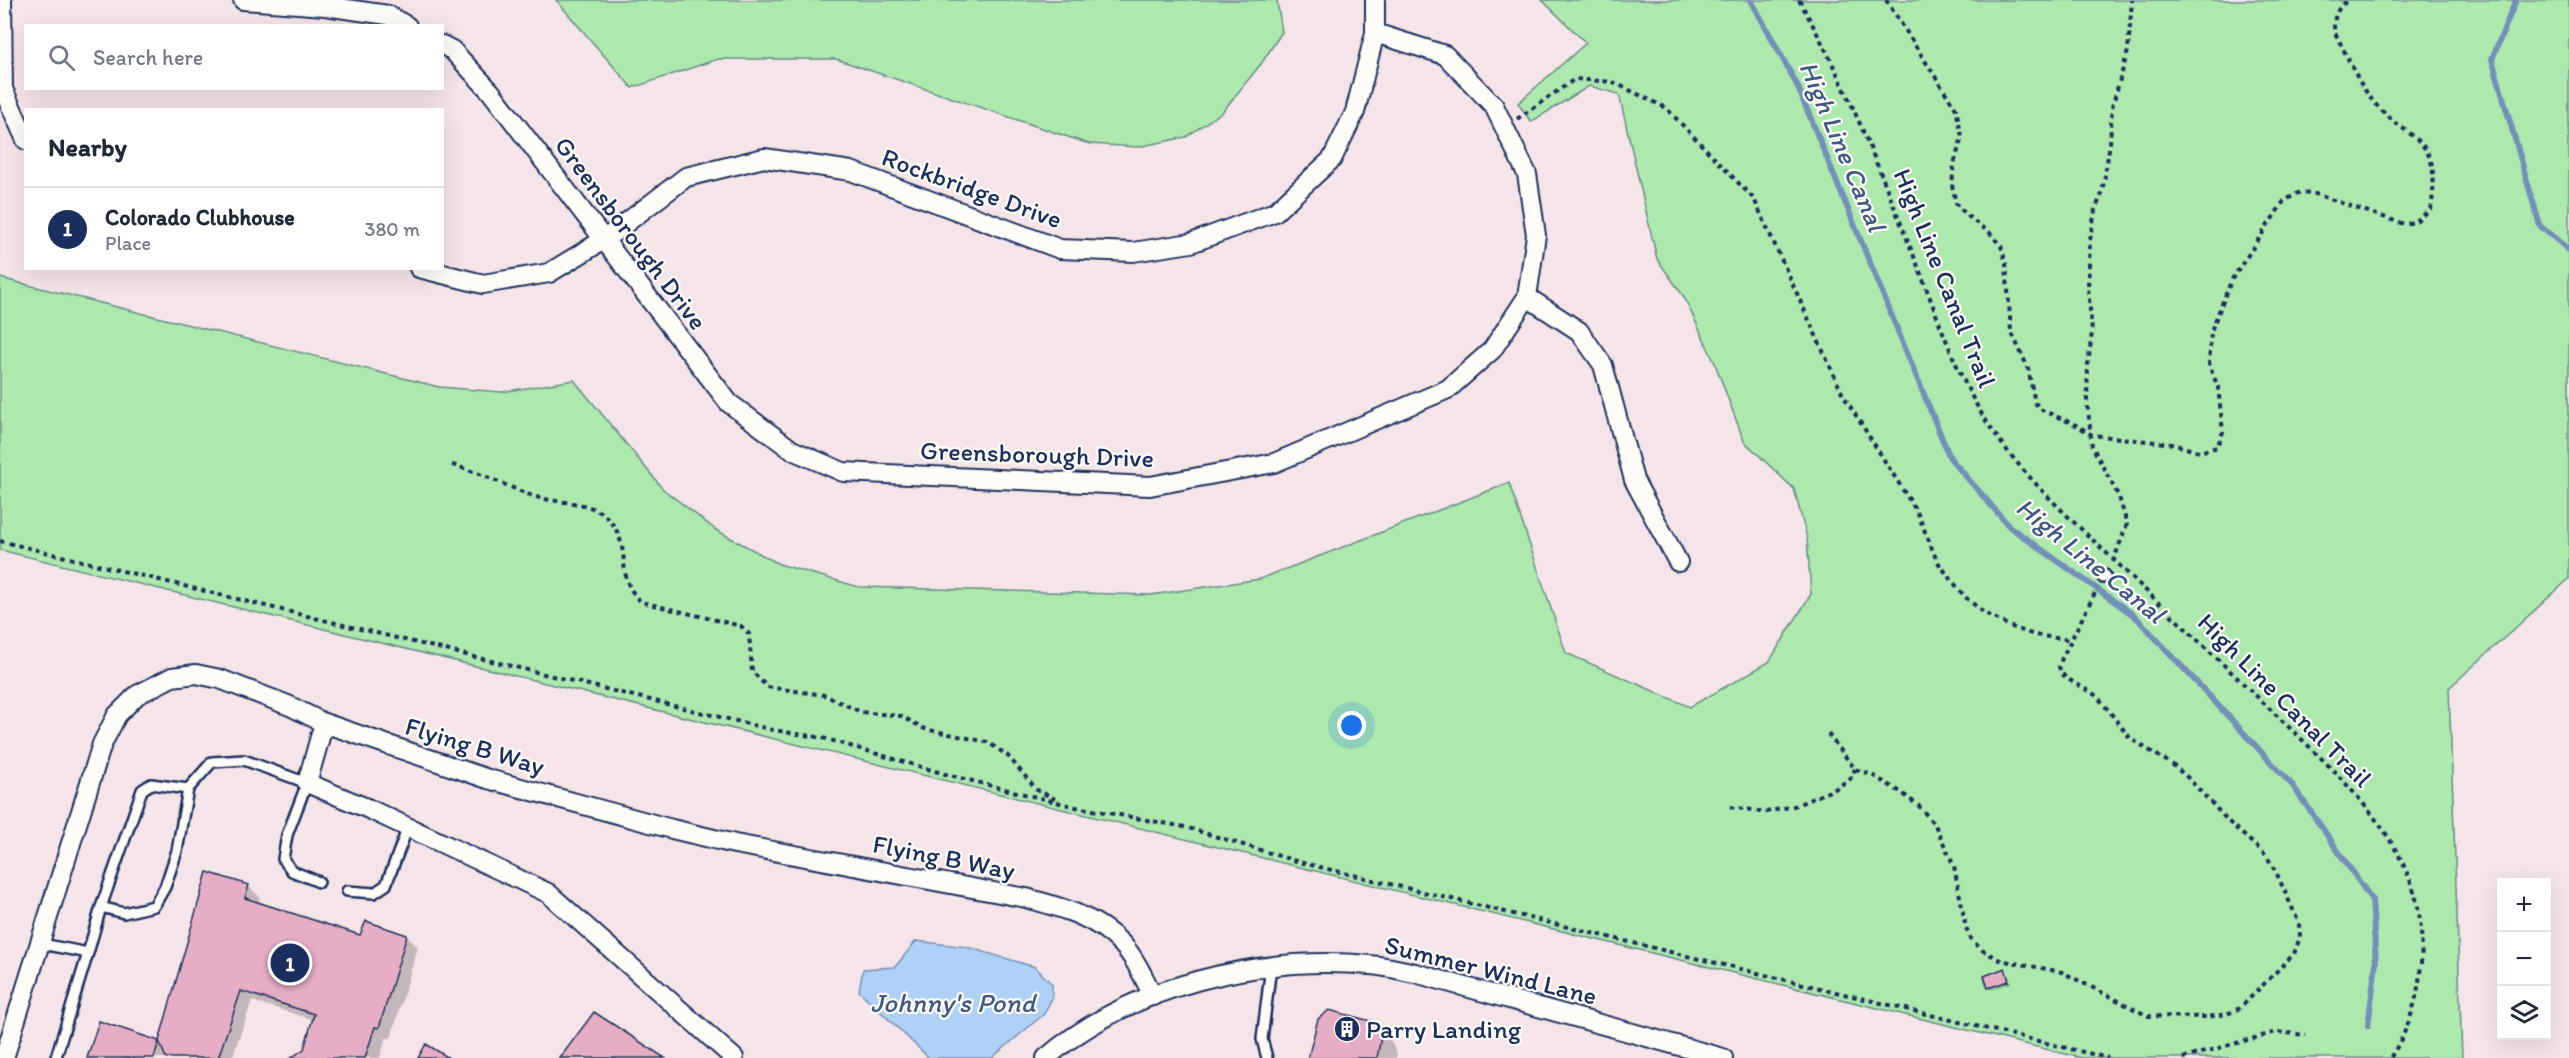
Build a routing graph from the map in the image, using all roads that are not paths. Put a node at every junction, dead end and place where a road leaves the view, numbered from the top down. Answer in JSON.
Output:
{"nodes":[{"id":1,"x":2,"y":0,"type":"edge"},
{"id":2,"x":243,"y":0,"type":"edge"},
{"id":3,"x":1375,"y":0,"type":"edge"},
{"id":4,"x":404,"y":24,"type":"edge"},
{"id":5,"x":1375,"y":33,"type":"junction"},
{"id":6,"x":444,"y":46,"type":"edge"},
{"id":7,"x":24,"y":136,"type":"edge"},
{"id":8,"x":605,"y":239,"type":"junction"},
{"id":9,"x":427,"y":270,"type":"edge"},
{"id":10,"x":1527,"y":297,"type":"junction"},
{"id":11,"x":1678,"y":562,"type":"dead end"},
{"id":12,"x":324,"y":723,"type":"junction"},
{"id":13,"x":307,"y":783,"type":"junction"},
{"id":14,"x":188,"y":789,"type":"junction"},
{"id":15,"x":408,"y":827,"type":"junction"},
{"id":16,"x":319,"y":882,"type":"dead end"},
{"id":17,"x":347,"y":891,"type":"dead end"},
{"id":18,"x":101,"y":907,"type":"junction"},
{"id":19,"x":42,"y":944,"type":"junction"},
{"id":20,"x":88,"y":953,"type":"junction"},
{"id":21,"x":1271,"y":966,"type":"junction"},
{"id":22,"x":1153,"y":996,"type":"junction"},
{"id":23,"x":56,"y":1056,"type":"dead end"},
{"id":24,"x":4,"y":1058,"type":"edge"},
{"id":25,"x":734,"y":1058,"type":"edge"},
{"id":26,"x":1046,"y":1058,"type":"edge"},
{"id":27,"x":1267,"y":1058,"type":"edge"},
{"id":28,"x":1724,"y":1058,"type":"edge"}],
"edges":[{"from":1,"to":7,"type":"street"},
{"from":2,"to":4,"type":"street"},
{"from":3,"to":5,"type":"street","name":"Rockbridge Drive"},
{"from":5,"to":8,"type":"street","name":"Rockbridge Drive"},
{"from":5,"to":10,"type":"street","name":"Greensborough Drive"},
{"from":6,"to":8,"type":"street","name":"Greensborough Drive"},
{"from":8,"to":9,"type":"street","name":"Rockbridge Drive"},
{"from":8,"to":10,"type":"street","name":"Greensborough Drive"},
{"from":10,"to":11,"type":"street"},
{"from":12,"to":13,"type":"street"},
{"from":12,"to":19,"type":"street","name":"Flying B Way"},
{"from":12,"to":22,"type":"street","name":"Flying B Way"},
{"from":13,"to":14,"type":"lane"},
{"from":13,"to":15,"type":"street"},
{"from":13,"to":16,"type":"lane"},
{"from":14,"to":18,"type":"lane"},
{"from":14,"to":18,"type":"lane"},
{"from":15,"to":17,"type":"lane"},
{"from":15,"to":25,"type":"street"},
{"from":18,"to":20,"type":"lane"},
{"from":19,"to":20,"type":"lane"},
{"from":19,"to":24,"type":"street","name":"Flying B Way"},
{"from":20,"to":23,"type":"lane"},
{"from":21,"to":22,"type":"street","name":"Summer Wind Lane"},
{"from":21,"to":27,"type":"lane"},
{"from":21,"to":28,"type":"street","name":"Summer Wind Lane"},
{"from":22,"to":26,"type":"street","name":"Summer Wind Lane"}]}
